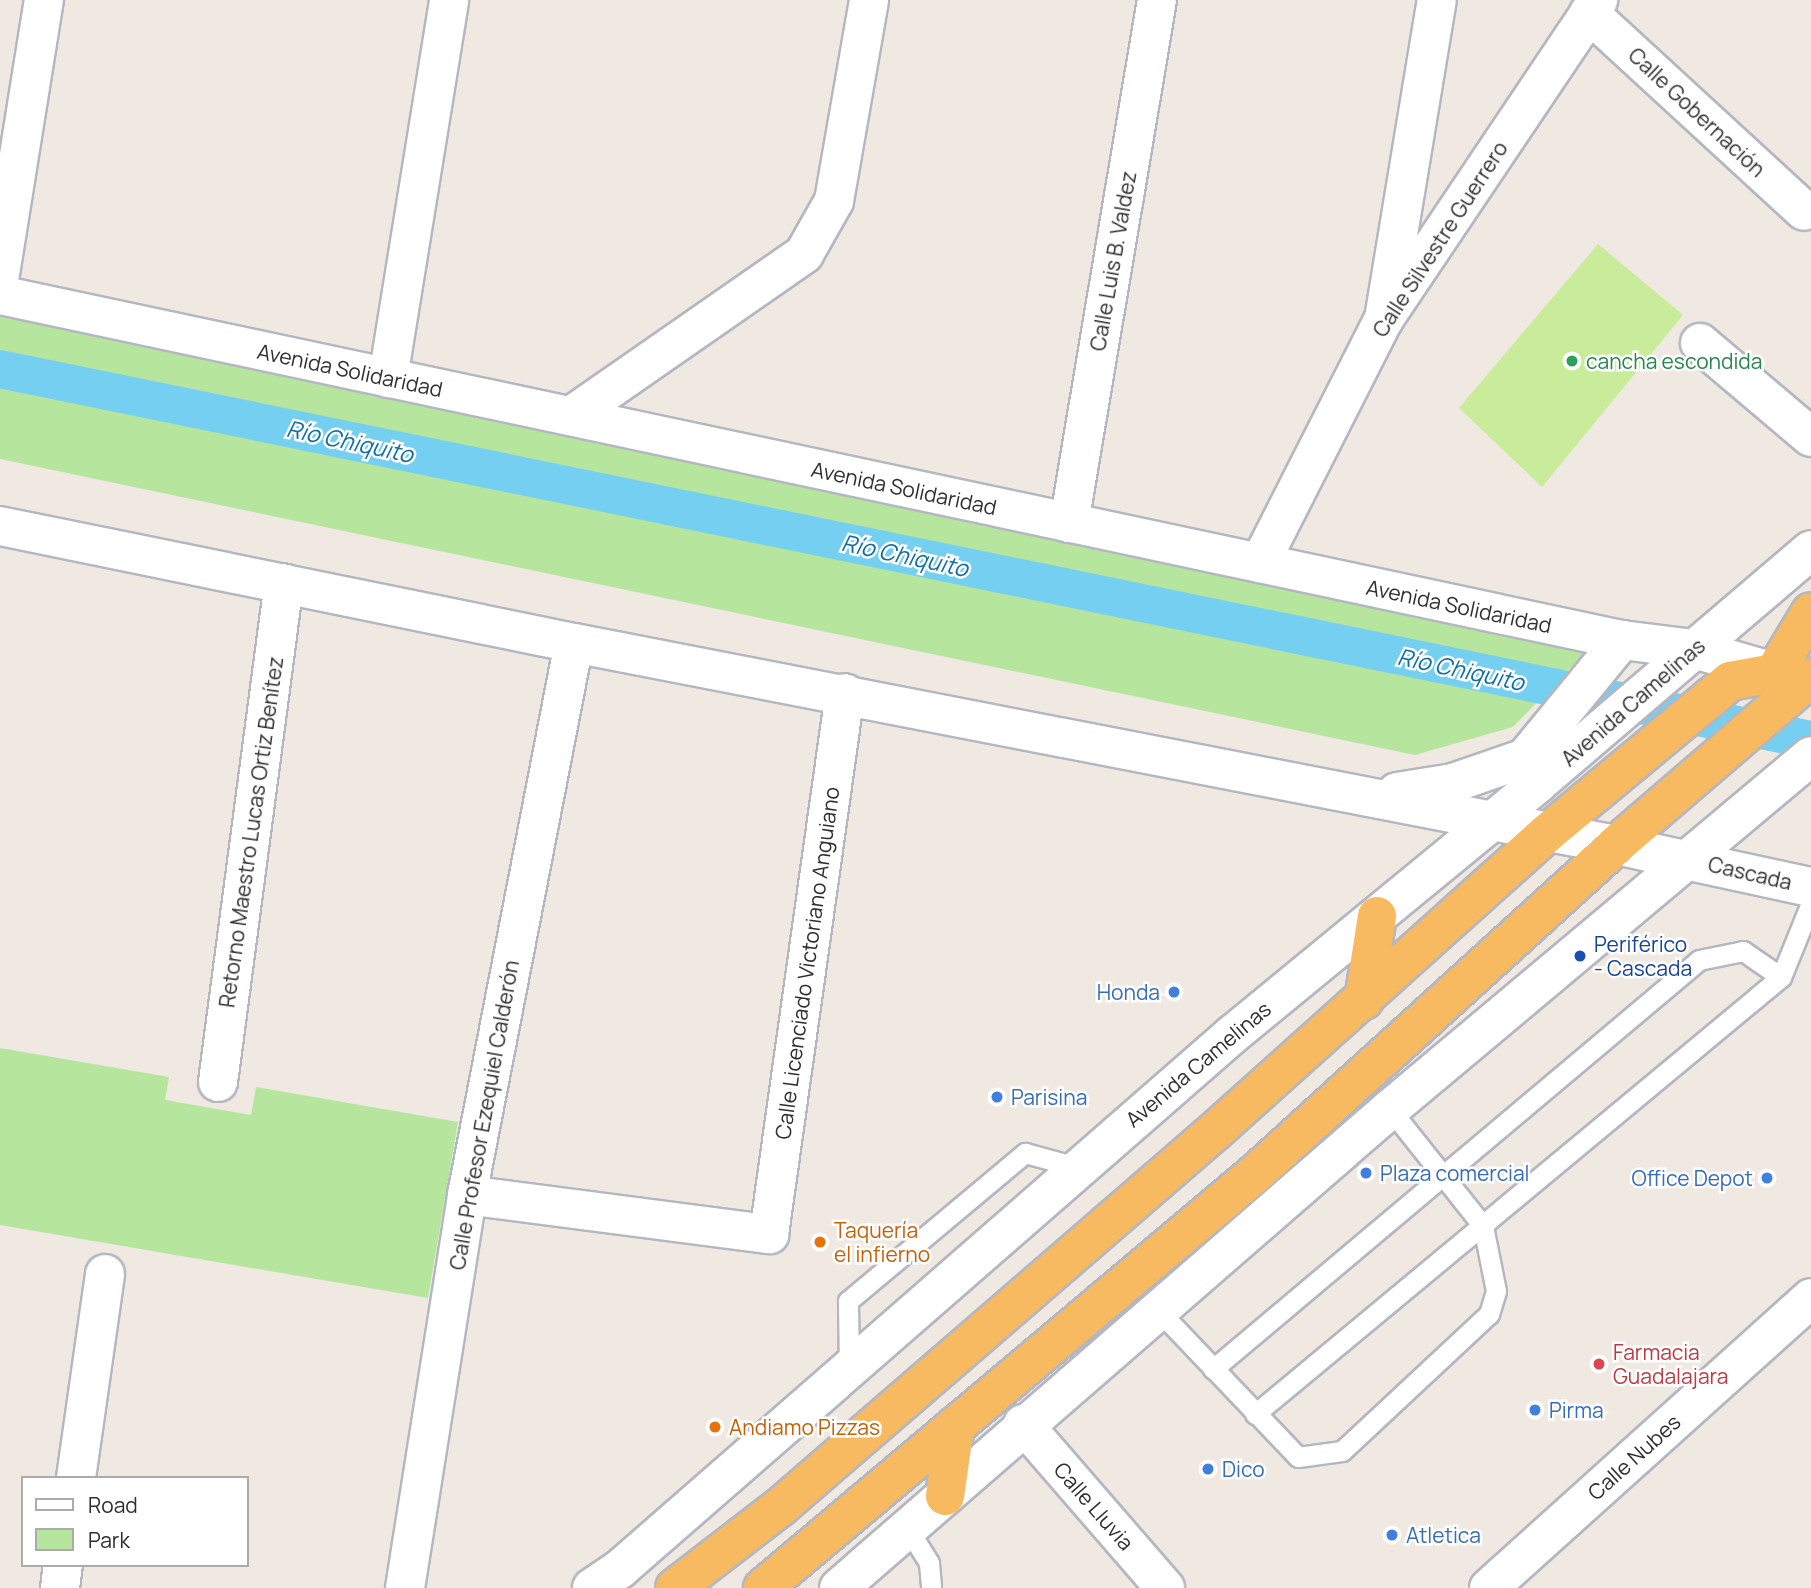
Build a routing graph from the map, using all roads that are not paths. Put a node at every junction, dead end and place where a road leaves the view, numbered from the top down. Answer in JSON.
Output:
{"nodes":[{"id":1,"x":44,"y":0,"type":"edge"},
{"id":2,"x":449,"y":0,"type":"edge"},
{"id":3,"x":869,"y":0,"type":"edge"},
{"id":4,"x":1157,"y":0,"type":"edge"},
{"id":5,"x":1437,"y":0,"type":"edge"},
{"id":6,"x":1594,"y":7,"type":"edge"},
{"id":7,"x":1804,"y":212,"type":"dead end"},
{"id":8,"x":0,"y":274,"type":"edge"},
{"id":9,"x":0,"y":295,"type":"edge"},
{"id":10,"x":1384,"y":319,"type":"junction"},
{"id":11,"x":1700,"y":343,"type":"dead end"},
{"id":12,"x":388,"y":378,"type":"junction"},
{"id":13,"x":570,"y":416,"type":"junction"},
{"id":14,"x":1811,"y":437,"type":"edge"},
{"id":15,"x":1069,"y":523,"type":"junction"},
{"id":16,"x":0,"y":526,"type":"edge"},
{"id":17,"x":0,"y":533,"type":"edge"},
{"id":18,"x":1811,"y":550,"type":"edge"},
{"id":19,"x":1260,"y":563,"type":"junction"},
{"id":20,"x":284,"y":583,"type":"junction"},
{"id":21,"x":1811,"y":612,"type":"edge"},
{"id":22,"x":574,"y":643,"type":"junction"},
{"id":23,"x":1620,"y":643,"type":"junction"},
{"id":24,"x":1683,"y":657,"type":"junction"},
{"id":25,"x":1798,"y":677,"type":"edge"},
{"id":26,"x":845,"y":693,"type":"junction"},
{"id":27,"x":1811,"y":755,"type":"edge"},
{"id":28,"x":1531,"y":771,"type":"junction"},
{"id":29,"x":1370,"y":796,"type":"junction"},
{"id":30,"x":1493,"y":820,"type":"junction"},
{"id":31,"x":1546,"y":834,"type":"junction"},
{"id":32,"x":1616,"y":845,"type":"junction"},
{"id":33,"x":1690,"y":859,"type":"junction"},
{"id":34,"x":1811,"y":887,"type":"edge"},
{"id":35,"x":1811,"y":903,"type":"edge"},
{"id":36,"x":1377,"y":916,"type":"junction"},
{"id":37,"x":1781,"y":977,"type":"junction"},
{"id":38,"x":1364,"y":999,"type":"junction"},
{"id":39,"x":218,"y":1082,"type":"dead end"},
{"id":40,"x":1390,"y":1109,"type":"junction"},
{"id":41,"x":1077,"y":1167,"type":"junction"},
{"id":42,"x":1446,"y":1177,"type":"junction"},
{"id":43,"x":467,"y":1195,"type":"junction"},
{"id":44,"x":1483,"y":1226,"type":"junction"},
{"id":45,"x":105,"y":1273,"type":"dead end"},
{"id":46,"x":1811,"y":1298,"type":"edge"},
{"id":47,"x":1158,"y":1310,"type":"junction"},
{"id":48,"x":849,"y":1368,"type":"junction"},
{"id":49,"x":1213,"y":1369,"type":"junction"},
{"id":50,"x":1255,"y":1414,"type":"junction"},
{"id":51,"x":1023,"y":1424,"type":"junction"},
{"id":52,"x":955,"y":1426,"type":"junction"},
{"id":53,"x":76,"y":1474,"type":"edge"},
{"id":54,"x":945,"y":1496,"type":"junction"},
{"id":55,"x":908,"y":1529,"type":"junction"},
{"id":56,"x":63,"y":1567,"type":"edge"},
{"id":57,"x":60,"y":1588,"type":"edge"},
{"id":58,"x":405,"y":1588,"type":"edge"},
{"id":59,"x":592,"y":1588,"type":"edge"},
{"id":60,"x":675,"y":1588,"type":"edge"},
{"id":61,"x":763,"y":1588,"type":"edge"},
{"id":62,"x":839,"y":1588,"type":"edge"},
{"id":63,"x":931,"y":1588,"type":"edge"},
{"id":64,"x":1165,"y":1588,"type":"edge"},
{"id":65,"x":1489,"y":1588,"type":"edge"}],
"edges":[{"from":1,"to":8,"type":"main road"},
{"from":2,"to":12,"type":"main road"},
{"from":3,"to":13,"type":"main road"},
{"from":4,"to":15,"type":"main road","name":"Calle Luis B. Valdez"},
{"from":5,"to":10,"type":"main road"},
{"from":6,"to":7,"type":"main road","name":"Calle Gobernación"},
{"from":6,"to":10,"type":"main road","name":"Calle Silvestre Guerrero"},
{"from":9,"to":12,"type":"main road","name":"Avenida Solidaridad"},
{"from":10,"to":19,"type":"main road","name":"Calle Silvestre Guerrero"},
{"from":11,"to":14,"type":"main road"},
{"from":12,"to":13,"type":"main road","name":"Avenida Solidaridad"},
{"from":13,"to":15,"type":"main road","name":"Avenida Solidaridad"},
{"from":15,"to":19,"type":"main road","name":"Avenida Solidaridad"},
{"from":16,"to":17,"type":"main road"},
{"from":16,"to":20,"type":"main road"},
{"from":18,"to":24,"type":"main road","name":"Avenida Camelinas"},
{"from":19,"to":23,"type":"main road","name":"Avenida Solidaridad"},
{"from":20,"to":22,"type":"main road"},
{"from":20,"to":39,"type":"main road","name":"Retorno Maestro Lucas Ortiz Benítez"},
{"from":21,"to":25,"type":"highway"},
{"from":22,"to":26,"type":"main road"},
{"from":22,"to":43,"type":"main road","name":"Calle Profesor Ezequiel Calderón"},
{"from":23,"to":24,"type":"main road","name":"Avenida Solidaridad"},
{"from":23,"to":28,"type":"main road"},
{"from":24,"to":25,"type":"main road","name":"Avenida Solidaridad"},
{"from":24,"to":28,"type":"main road","name":"Avenida Camelinas"},
{"from":25,"to":31,"type":"highway","name":"Avenida Camelinas"},
{"from":25,"to":32,"type":"highway"},
{"from":26,"to":29,"type":"main road"},
{"from":26,"to":43,"type":"main road","name":"Calle Licenciado Victoriano Anguiano"},
{"from":27,"to":33,"type":"main road"},
{"from":28,"to":29,"type":"main road"},
{"from":28,"to":30,"type":"main road","name":"Avenida Camelinas"},
{"from":29,"to":30,"type":"main road"},
{"from":30,"to":31,"type":"main road"},
{"from":30,"to":36,"type":"main road","name":"Avenida Camelinas"},
{"from":31,"to":32,"type":"main road"},
{"from":31,"to":38,"type":"highway","name":"Avenida Camelinas"},
{"from":32,"to":33,"type":"main road"},
{"from":32,"to":52,"type":"highway"},
{"from":33,"to":34,"type":"main road","name":"Cascada"},
{"from":33,"to":40,"type":"main road"},
{"from":35,"to":37,"type":"lane"},
{"from":36,"to":38,"type":"highway"},
{"from":36,"to":41,"type":"main road","name":"Avenida Camelinas"},
{"from":37,"to":42,"type":"lane"},
{"from":37,"to":44,"type":"lane"},
{"from":38,"to":60,"type":"highway","name":"Avenida Camelinas"},
{"from":40,"to":42,"type":"lane"},
{"from":40,"to":47,"type":"main road"},
{"from":41,"to":48,"type":"main road","name":"Avenida Camelinas"},
{"from":41,"to":48,"type":"lane"},
{"from":42,"to":44,"type":"lane"},
{"from":42,"to":49,"type":"lane"},
{"from":43,"to":58,"type":"main road","name":"Calle Profesor Ezequiel Calderón"},
{"from":44,"to":50,"type":"lane"},
{"from":44,"to":50,"type":"lane"},
{"from":45,"to":53,"type":"main road"},
{"from":46,"to":65,"type":"main road","name":"Calle Nubes"},
{"from":47,"to":49,"type":"lane"},
{"from":47,"to":51,"type":"main road"},
{"from":48,"to":59,"type":"main road","name":"Avenida Camelinas"},
{"from":49,"to":50,"type":"lane"},
{"from":51,"to":54,"type":"main road"},
{"from":51,"to":64,"type":"main road","name":"Calle Lluvia"},
{"from":52,"to":54,"type":"highway"},
{"from":52,"to":61,"type":"highway"},
{"from":54,"to":55,"type":"main road"},
{"from":55,"to":62,"type":"main road"},
{"from":55,"to":63,"type":"lane"},
{"from":56,"to":57,"type":"main road"}]}
